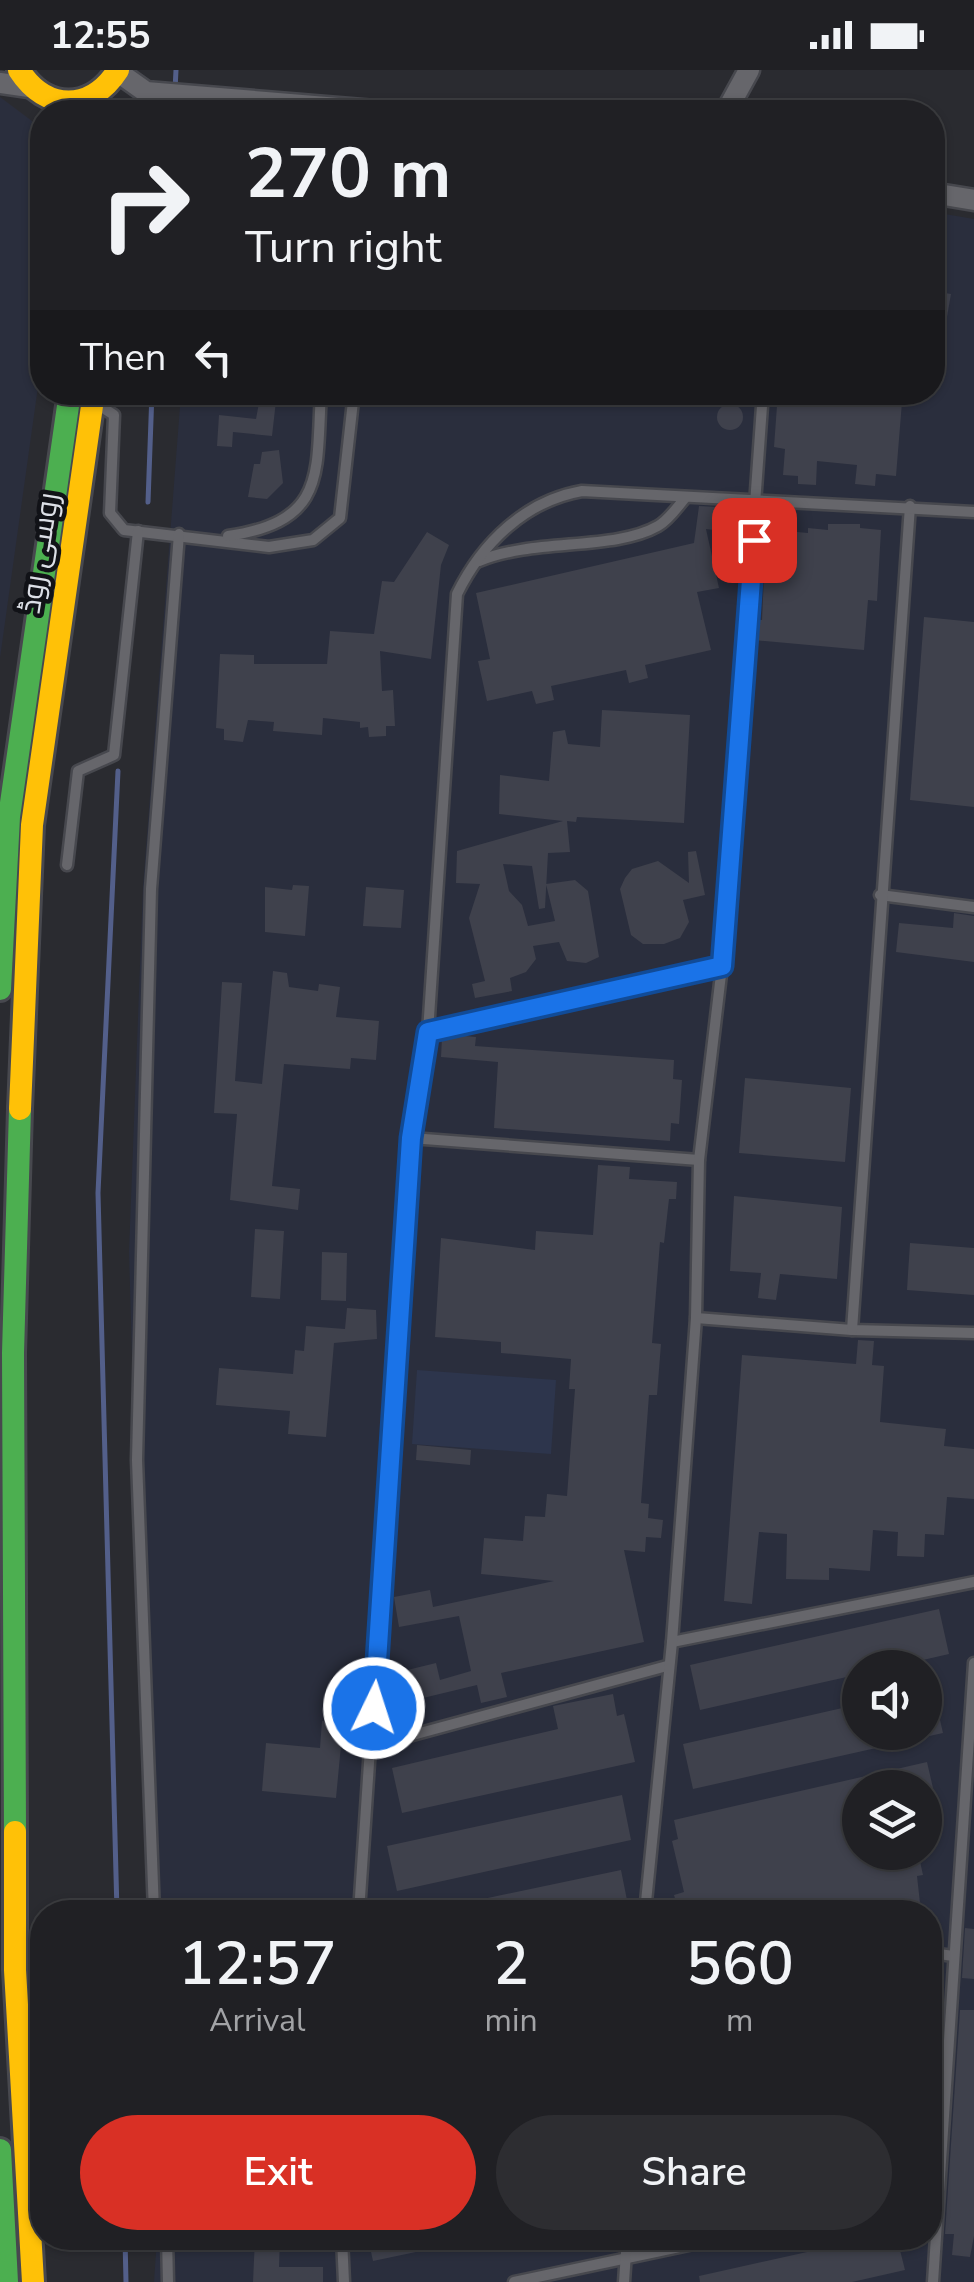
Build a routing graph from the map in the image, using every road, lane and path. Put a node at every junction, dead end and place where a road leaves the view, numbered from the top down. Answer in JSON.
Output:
{"nodes":[{"id":1,"x":749,"y":70,"type":"edge"},
{"id":2,"x":24,"y":79,"type":"edge"},
{"id":3,"x":0,"y":83,"type":"edge"},
{"id":4,"x":112,"y":86,"type":"edge"},
{"id":5,"x":49,"y":100,"type":"edge"},
{"id":6,"x":90,"y":100,"type":"edge"},
{"id":7,"x":261,"y":100,"type":"edge"},
{"id":8,"x":733,"y":100,"type":"edge"},
{"id":9,"x":945,"y":195,"type":"edge"},
{"id":10,"x":974,"y":200,"type":"edge"},
{"id":11,"x":68,"y":405,"type":"edge"},
{"id":12,"x":93,"y":405,"type":"edge"},
{"id":13,"x":103,"y":405,"type":"edge"},
{"id":14,"x":320,"y":405,"type":"edge"},
{"id":15,"x":353,"y":405,"type":"edge"},
{"id":16,"x":762,"y":405,"type":"edge"},
{"id":17,"x":686,"y":497,"type":"junction"},
{"id":18,"x":757,"y":502,"type":"junction"},
{"id":19,"x":910,"y":506,"type":"junction"},
{"id":20,"x":974,"y":512,"type":"edge"},
{"id":21,"x":138,"y":531,"type":"junction"},
{"id":22,"x":179,"y":534,"type":"junction"},
{"id":23,"x":217,"y":538,"type":"junction"},
{"id":24,"x":472,"y":564,"type":"junction"},
{"id":25,"x":67,"y":864,"type":"dead end"},
{"id":26,"x":880,"y":895,"type":"junction"},
{"id":27,"x":974,"y":907,"type":"edge"},
{"id":28,"x":722,"y":966,"type":"junction"},
{"id":29,"x":0,"y":989,"type":"edge"},
{"id":30,"x":428,"y":1032,"type":"junction"},
{"id":31,"x":411,"y":1138,"type":"junction"},
{"id":32,"x":699,"y":1160,"type":"junction"},
{"id":33,"x":696,"y":1318,"type":"junction"},
{"id":34,"x":852,"y":1330,"type":"junction"},
{"id":35,"x":974,"y":1334,"type":"edge"},
{"id":36,"x":974,"y":1582,"type":"edge"},
{"id":37,"x":672,"y":1642,"type":"junction"},
{"id":38,"x":974,"y":1662,"type":"edge"},
{"id":39,"x":667,"y":1666,"type":"junction"},
{"id":40,"x":372,"y":1746,"type":"junction"},
{"id":41,"x":7,"y":1752,"type":"edge"},
{"id":42,"x":154,"y":1900,"type":"edge"},
{"id":43,"x":361,"y":1900,"type":"edge"},
{"id":44,"x":647,"y":1900,"type":"edge"},
{"id":45,"x":942,"y":1954,"type":"edge"},
{"id":46,"x":954,"y":1956,"type":"junction"},
{"id":47,"x":942,"y":2098,"type":"edge"},
{"id":48,"x":0,"y":2150,"type":"edge"},
{"id":49,"x":30,"y":2227,"type":"edge"},
{"id":50,"x":31,"y":2250,"type":"edge"},
{"id":51,"x":167,"y":2250,"type":"edge"},
{"id":52,"x":343,"y":2250,"type":"edge"},
{"id":53,"x":626,"y":2250,"type":"edge"},
{"id":54,"x":664,"y":2250,"type":"edge"},
{"id":55,"x":933,"y":2250,"type":"edge"},
{"id":56,"x":626,"y":2258,"type":"junction"},
{"id":57,"x":8,"y":2282,"type":"edge"},
{"id":58,"x":33,"y":2282,"type":"edge"},
{"id":59,"x":168,"y":2282,"type":"edge"},
{"id":60,"x":344,"y":2282,"type":"edge"},
{"id":61,"x":514,"y":2282,"type":"edge"},
{"id":62,"x":624,"y":2282,"type":"edge"},
{"id":63,"x":933,"y":2282,"type":"edge"}],
"edges":[{"from":1,"to":8,"type":"street"},
{"from":2,"to":3,"type":"street"},
{"from":2,"to":5,"type":"main road"},
{"from":4,"to":6,"type":"main road"},
{"from":4,"to":7,"type":"street"},
{"from":9,"to":10,"type":"street"},
{"from":11,"to":29,"type":"main road","name":"روسی روڈ"},
{"from":12,"to":41,"type":"main road","name":"روسی روڈ"},
{"from":13,"to":21,"type":"lane"},
{"from":14,"to":23,"type":"lane"},
{"from":15,"to":23,"type":"lane"},
{"from":16,"to":18,"type":"lane"},
{"from":17,"to":18,"type":"lane"},
{"from":17,"to":24,"type":"lane"},
{"from":17,"to":24,"type":"lane"},
{"from":18,"to":19,"type":"lane"},
{"from":18,"to":28,"type":"lane"},
{"from":19,"to":20,"type":"lane"},
{"from":19,"to":26,"type":"lane"},
{"from":21,"to":22,"type":"lane"},
{"from":21,"to":25,"type":"lane"},
{"from":22,"to":23,"type":"lane"},
{"from":22,"to":42,"type":"lane"},
{"from":24,"to":30,"type":"lane"},
{"from":26,"to":27,"type":"lane"},
{"from":26,"to":34,"type":"lane"},
{"from":28,"to":30,"type":"lane"},
{"from":28,"to":32,"type":"lane"},
{"from":30,"to":31,"type":"lane"},
{"from":31,"to":32,"type":"lane"},
{"from":31,"to":40,"type":"lane"},
{"from":32,"to":33,"type":"lane"},
{"from":33,"to":34,"type":"lane"},
{"from":33,"to":37,"type":"lane"},
{"from":34,"to":35,"type":"lane"},
{"from":36,"to":37,"type":"lane"},
{"from":37,"to":39,"type":"lane"},
{"from":38,"to":46,"type":"lane"},
{"from":39,"to":40,"type":"lane"},
{"from":39,"to":44,"type":"lane"},
{"from":40,"to":43,"type":"lane"},
{"from":41,"to":49,"type":"main road","name":"روسی روڈ"},
{"from":45,"to":46,"type":"lane"},
{"from":46,"to":47,"type":"lane"},
{"from":48,"to":57,"type":"main road"},
{"from":50,"to":58,"type":"main road","name":"روسی روڈ"},
{"from":51,"to":59,"type":"lane"},
{"from":52,"to":60,"type":"lane"},
{"from":53,"to":56,"type":"lane"},
{"from":54,"to":56,"type":"lane"},
{"from":55,"to":63,"type":"lane"},
{"from":56,"to":61,"type":"lane"},
{"from":56,"to":62,"type":"lane"}]}
